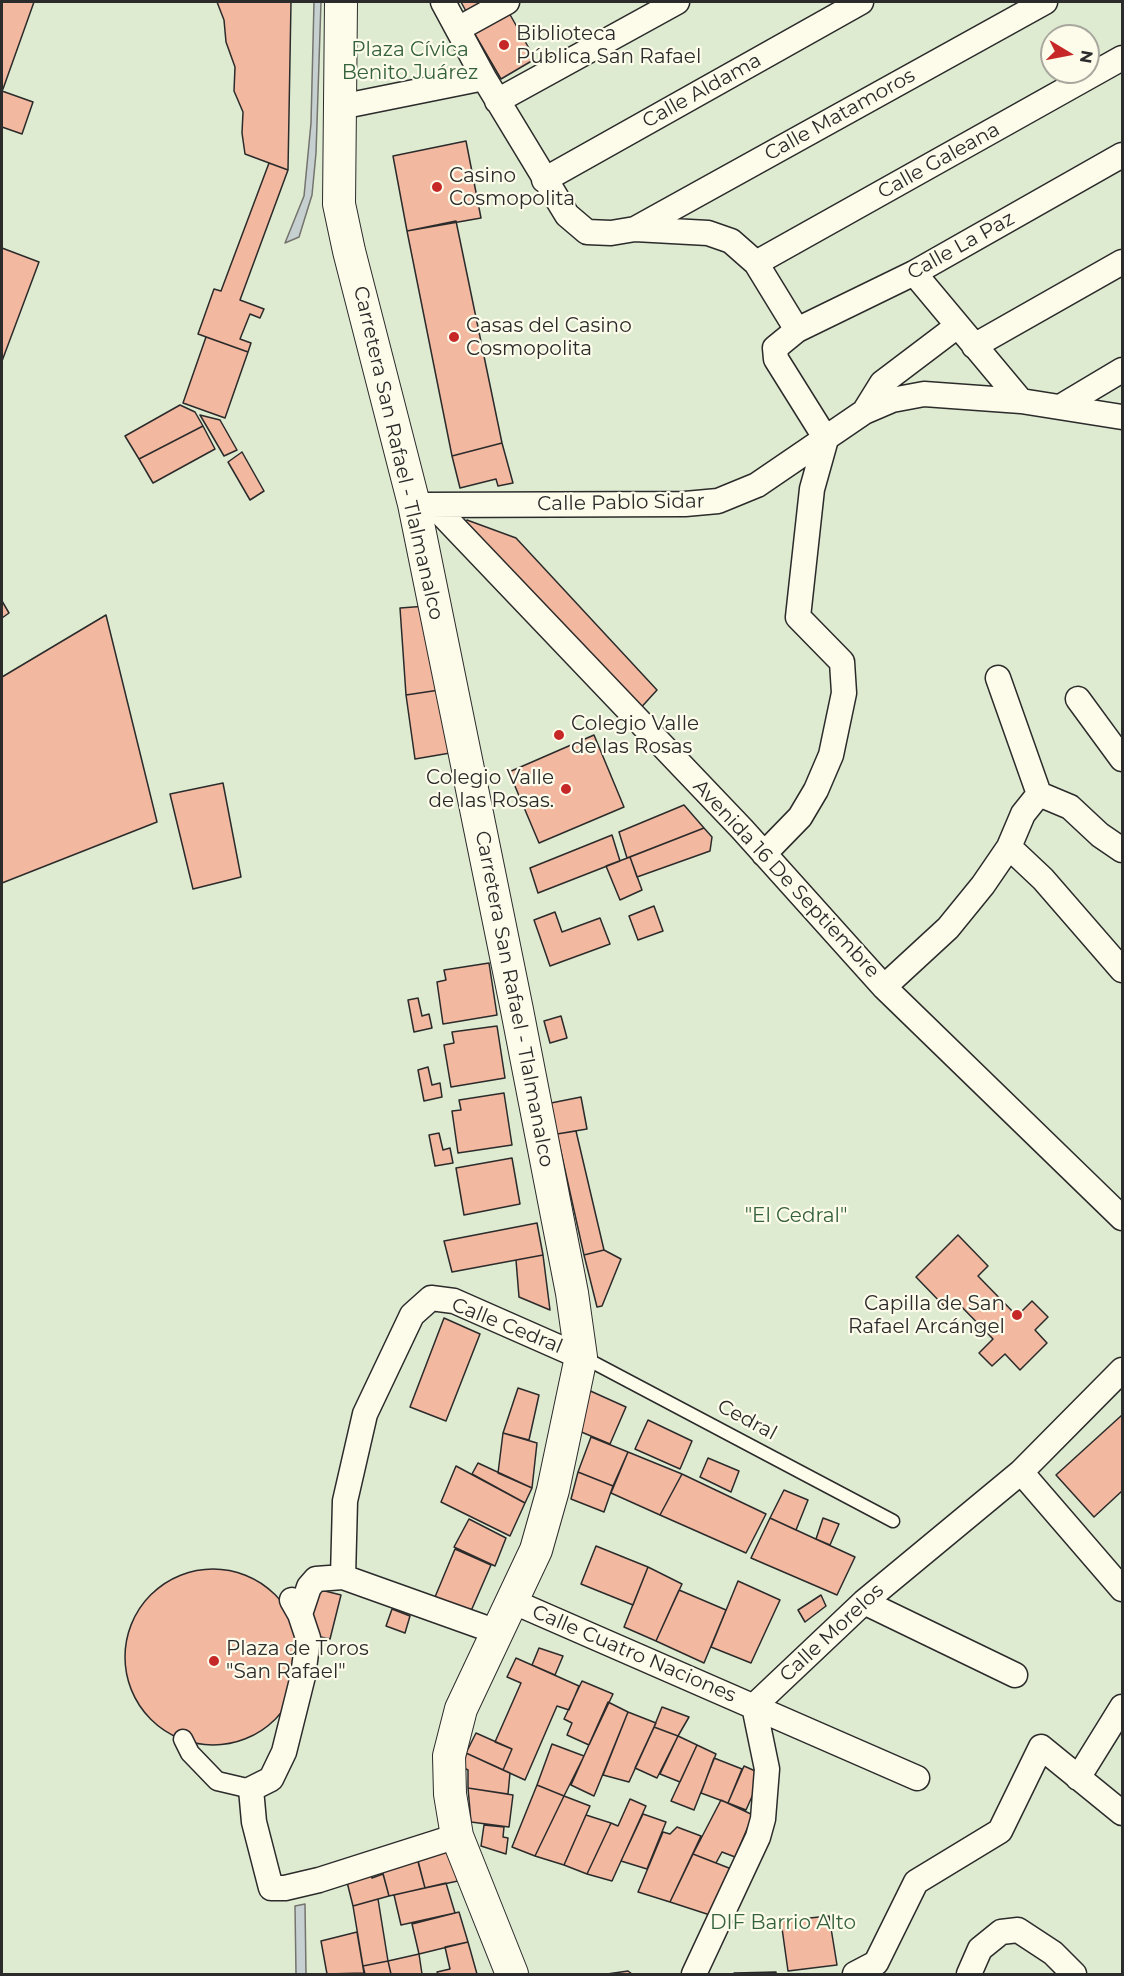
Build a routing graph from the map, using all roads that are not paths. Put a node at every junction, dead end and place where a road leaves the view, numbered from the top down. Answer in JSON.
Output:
{"nodes":[{"id":1,"x":341,"y":2,"type":"edge"},
{"id":2,"x":444,"y":2,"type":"edge"},
{"id":3,"x":507,"y":2,"type":"edge"},
{"id":4,"x":677,"y":2,"type":"edge"},
{"id":5,"x":861,"y":2,"type":"edge"},
{"id":6,"x":1046,"y":2,"type":"edge"},
{"id":7,"x":458,"y":29,"type":"junction"},
{"id":8,"x":1122,"y":58,"type":"edge"},
{"id":9,"x":484,"y":78,"type":"junction"},
{"id":10,"x":498,"y":101,"type":"junction"},
{"id":11,"x":340,"y":107,"type":"junction"},
{"id":12,"x":1122,"y":155,"type":"edge"},
{"id":13,"x":544,"y":180,"type":"junction"},
{"id":14,"x":635,"y":229,"type":"junction"},
{"id":15,"x":1122,"y":262,"type":"edge"},
{"id":16,"x":756,"y":263,"type":"junction"},
{"id":17,"x":914,"y":273,"type":"junction"},
{"id":18,"x":956,"y":327,"type":"junction"},
{"id":19,"x":797,"y":330,"type":"junction"},
{"id":20,"x":974,"y":346,"type":"junction"},
{"id":21,"x":1122,"y":370,"type":"edge"},
{"id":22,"x":1021,"y":401,"type":"junction"},
{"id":23,"x":1060,"y":407,"type":"junction"},
{"id":24,"x":864,"y":412,"type":"junction"},
{"id":25,"x":1122,"y":417,"type":"edge"},
{"id":26,"x":826,"y":439,"type":"junction"},
{"id":27,"x":424,"y":505,"type":"junction"},
{"id":28,"x":998,"y":678,"type":"dead end"},
{"id":29,"x":1078,"y":699,"type":"dead end"},
{"id":30,"x":1122,"y":759,"type":"edge"},
{"id":31,"x":1039,"y":794,"type":"junction"},
{"id":32,"x":1010,"y":847,"type":"junction"},
{"id":33,"x":1122,"y":850,"type":"edge"},
{"id":34,"x":764,"y":854,"type":"junction"},
{"id":35,"x":1122,"y":970,"type":"edge"},
{"id":36,"x":884,"y":987,"type":"junction"},
{"id":37,"x":1122,"y":1218,"type":"edge"},
{"id":38,"x":581,"y":1357,"type":"junction"},
{"id":39,"x":1122,"y":1370,"type":"edge"},
{"id":40,"x":1021,"y":1472,"type":"junction"},
{"id":41,"x":893,"y":1521,"type":"dead end"},
{"id":42,"x":343,"y":1577,"type":"junction"},
{"id":43,"x":1122,"y":1589,"type":"edge"},
{"id":44,"x":514,"y":1602,"type":"junction"},
{"id":45,"x":864,"y":1602,"type":"junction"},
{"id":46,"x":497,"y":1632,"type":"junction"},
{"id":47,"x":1015,"y":1675,"type":"dead end"},
{"id":48,"x":754,"y":1706,"type":"junction"},
{"id":49,"x":1122,"y":1707,"type":"edge"},
{"id":50,"x":183,"y":1739,"type":"dead end"},
{"id":51,"x":917,"y":1778,"type":"dead end"},
{"id":52,"x":1078,"y":1778,"type":"junction"},
{"id":53,"x":251,"y":1789,"type":"junction"},
{"id":54,"x":1119,"y":1803,"type":"edge"},
{"id":55,"x":457,"y":1836,"type":"junction"},
{"id":56,"x":869,"y":1971,"type":"edge"},
{"id":57,"x":512,"y":1974,"type":"edge"},
{"id":58,"x":694,"y":1974,"type":"edge"},
{"id":59,"x":969,"y":1974,"type":"edge"},
{"id":60,"x":1074,"y":1974,"type":"edge"}],
"edges":[{"from":1,"to":11,"type":"street","name":"Carretera San Rafael - Tlalmanalco"},
{"from":2,"to":7,"type":"street"},
{"from":3,"to":7,"type":"street"},
{"from":4,"to":10,"type":"street"},
{"from":5,"to":13,"type":"street","name":"Calle Aldama"},
{"from":6,"to":14,"type":"street","name":"Calle Matamoros"},
{"from":7,"to":9,"type":"street"},
{"from":8,"to":16,"type":"street","name":"Calle Galeana"},
{"from":9,"to":10,"type":"street"},
{"from":9,"to":11,"type":"street"},
{"from":10,"to":13,"type":"street"},
{"from":11,"to":27,"type":"street","name":"Carretera San Rafael - Tlalmanalco"},
{"from":12,"to":17,"type":"street","name":"Calle La Paz"},
{"from":13,"to":14,"type":"street"},
{"from":14,"to":16,"type":"street"},
{"from":15,"to":20,"type":"street"},
{"from":16,"to":19,"type":"street"},
{"from":17,"to":18,"type":"street"},
{"from":17,"to":19,"type":"street","name":"Calle La Paz"},
{"from":18,"to":20,"type":"street"},
{"from":18,"to":24,"type":"street"},
{"from":19,"to":26,"type":"street","name":"Calle La Paz"},
{"from":20,"to":22,"type":"street"},
{"from":21,"to":23,"type":"street"},
{"from":22,"to":23,"type":"street","name":"Calle Pablo Sidar"},
{"from":22,"to":24,"type":"street","name":"Calle Pablo Sidar"},
{"from":23,"to":25,"type":"street","name":"Calle Pablo Sidar"},
{"from":24,"to":26,"type":"street","name":"Calle Pablo Sidar"},
{"from":26,"to":27,"type":"street","name":"Calle Pablo Sidar"},
{"from":26,"to":34,"type":"street"},
{"from":27,"to":34,"type":"street","name":"Avenida 16 De Septiembre"},
{"from":27,"to":38,"type":"street","name":"Carretera San Rafael - Tlalmanalco"},
{"from":28,"to":31,"type":"street"},
{"from":29,"to":30,"type":"street"},
{"from":31,"to":32,"type":"street"},
{"from":31,"to":33,"type":"street"},
{"from":32,"to":35,"type":"street"},
{"from":32,"to":36,"type":"street"},
{"from":34,"to":36,"type":"street","name":"Avenida 16 De Septiembre"},
{"from":36,"to":37,"type":"street","name":"Avenida 16 De Septiembre"},
{"from":38,"to":41,"type":"lane","name":"Cedral"},
{"from":38,"to":42,"type":"street","name":"Calle Cedral"},
{"from":38,"to":44,"type":"street","name":"Carretera San Rafael - Tlalmanalco"},
{"from":39,"to":40,"type":"street","name":"Calle Morelos"},
{"from":40,"to":43,"type":"street"},
{"from":40,"to":45,"type":"street","name":"Calle Morelos"},
{"from":42,"to":46,"type":"street"},
{"from":42,"to":53,"type":"street"},
{"from":44,"to":46,"type":"street","name":"Carretera San Rafael - Tlalmanalco"},
{"from":44,"to":48,"type":"street","name":"Calle Cuatro Naciones"},
{"from":45,"to":47,"type":"street"},
{"from":45,"to":48,"type":"street","name":"Calle Morelos"},
{"from":46,"to":55,"type":"street","name":"Carretera San Rafael - Tlalmanalco"},
{"from":48,"to":51,"type":"street","name":"Calle Cuatro Naciones"},
{"from":48,"to":58,"type":"street"},
{"from":49,"to":52,"type":"street"},
{"from":50,"to":53,"type":"street"},
{"from":52,"to":54,"type":"street"},
{"from":52,"to":56,"type":"street"},
{"from":53,"to":55,"type":"street"},
{"from":55,"to":57,"type":"street","name":"Carretera San Rafael - Tlalmanalco"},
{"from":59,"to":60,"type":"street"}]}
